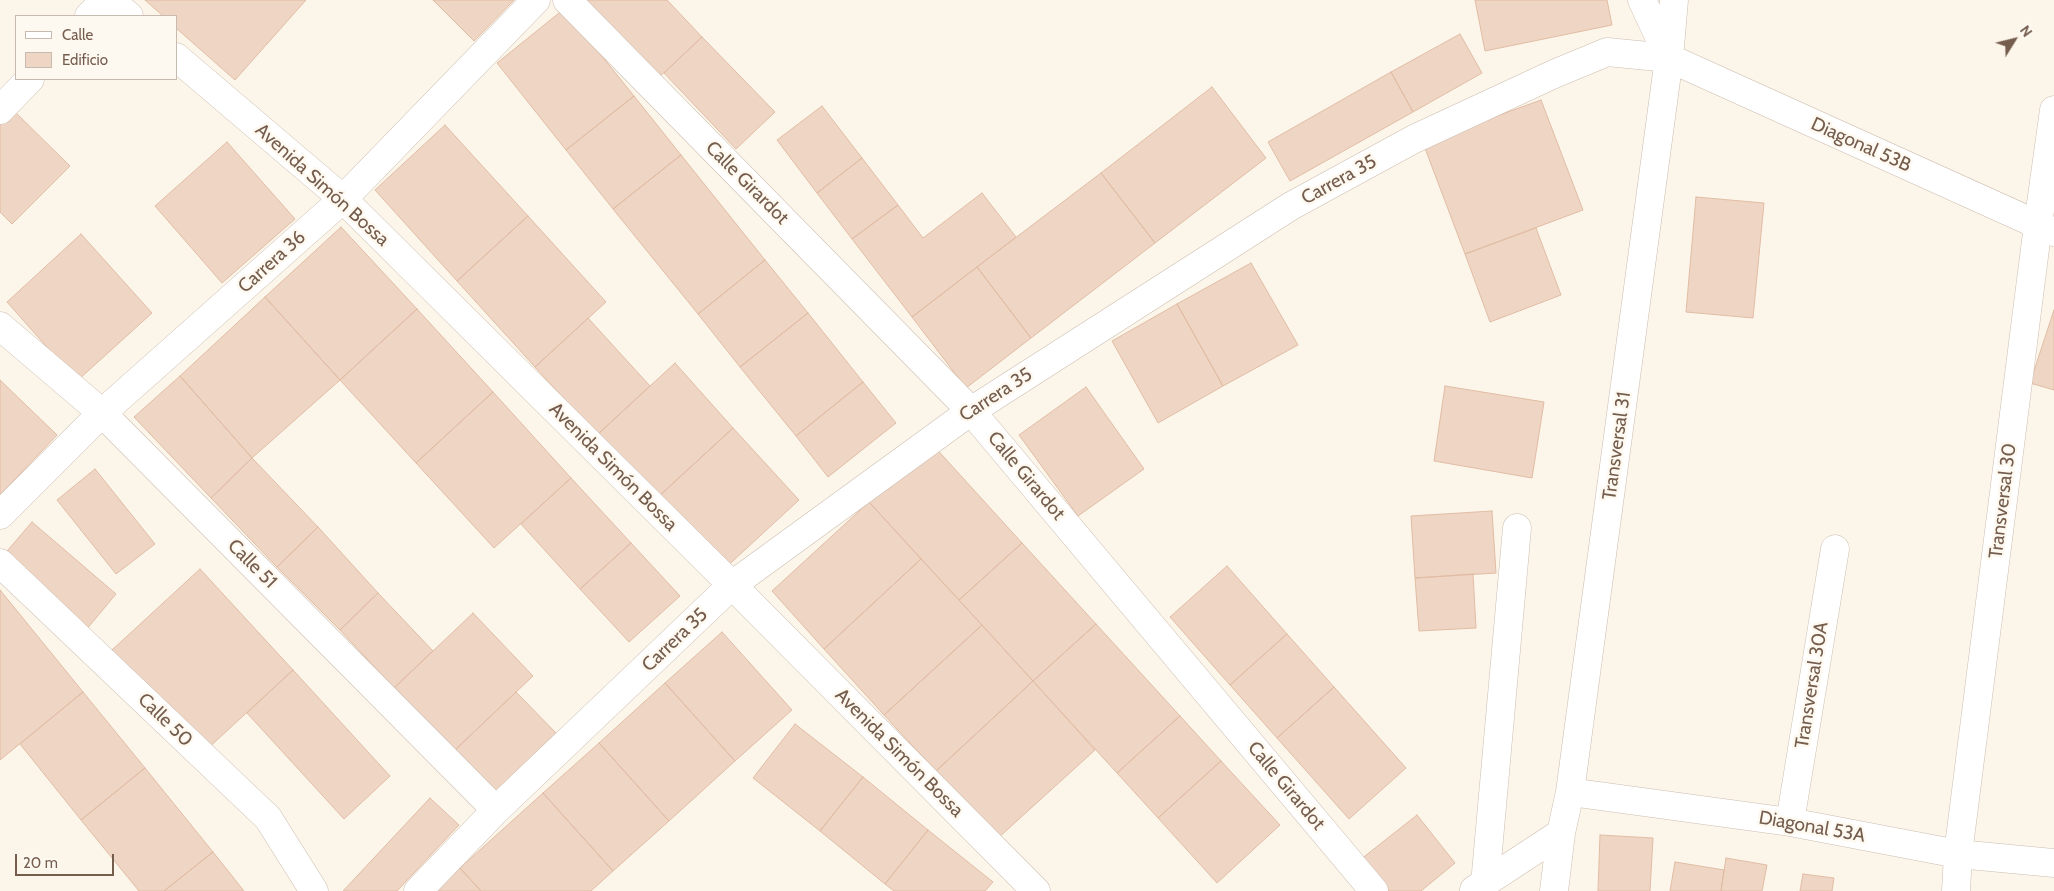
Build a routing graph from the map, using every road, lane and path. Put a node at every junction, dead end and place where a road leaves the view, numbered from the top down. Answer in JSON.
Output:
{"nodes":[{"id":1,"x":105,"y":0,"type":"edge"},
{"id":2,"x":110,"y":0,"type":"edge"},
{"id":3,"x":536,"y":0,"type":"edge"},
{"id":4,"x":567,"y":0,"type":"edge"},
{"id":5,"x":1642,"y":0,"type":"edge"},
{"id":6,"x":1674,"y":0,"type":"edge"},
{"id":7,"x":90,"y":15,"type":"edge"},
{"id":8,"x":128,"y":15,"type":"edge"},
{"id":9,"x":1669,"y":58,"type":"junction"},
{"id":10,"x":178,"y":59,"type":"edge"},
{"id":11,"x":29,"y":80,"type":"edge"},
{"id":12,"x":0,"y":110,"type":"edge"},
{"id":13,"x":2054,"y":110,"type":"edge"},
{"id":14,"x":343,"y":198,"type":"junction"},
{"id":15,"x":2046,"y":229,"type":"edge"},
{"id":16,"x":0,"y":326,"type":"edge"},
{"id":17,"x":971,"y":411,"type":"junction"},
{"id":18,"x":102,"y":413,"type":"junction"},
{"id":19,"x":0,"y":515,"type":"edge"},
{"id":20,"x":1517,"y":528,"type":"dead end"},
{"id":21,"x":1834,"y":549,"type":"dead end"},
{"id":22,"x":0,"y":563,"type":"edge"},
{"id":23,"x":732,"y":585,"type":"junction"},
{"id":24,"x":1570,"y":792,"type":"junction"},
{"id":25,"x":496,"y":810,"type":"junction"},
{"id":26,"x":1790,"y":822,"type":"junction"},
{"id":27,"x":1561,"y":833,"type":"junction"},
{"id":28,"x":1958,"y":854,"type":"junction"},
{"id":29,"x":2054,"y":863,"type":"edge"},
{"id":30,"x":1478,"y":888,"type":"edge"},
{"id":31,"x":314,"y":891,"type":"edge"},
{"id":32,"x":418,"y":891,"type":"edge"},
{"id":33,"x":1036,"y":891,"type":"edge"},
{"id":34,"x":1374,"y":891,"type":"edge"},
{"id":35,"x":1554,"y":891,"type":"edge"},
{"id":36,"x":1956,"y":891,"type":"edge"}],
"edges":[{"from":1,"to":7,"type":"street"},
{"from":2,"to":8,"type":"street"},
{"from":3,"to":14,"type":"street","name":"Carrera 36"},
{"from":4,"to":17,"type":"street","name":"Calle Girardot"},
{"from":5,"to":9,"type":"street"},
{"from":6,"to":9,"type":"street","name":"Transversal 31"},
{"from":9,"to":15,"type":"street","name":"Diagonal 53B"},
{"from":9,"to":17,"type":"street","name":"Carrera 35"},
{"from":9,"to":24,"type":"street","name":"Transversal 31"},
{"from":10,"to":14,"type":"street","name":"Avenida Simón Bossa"},
{"from":11,"to":12,"type":"street"},
{"from":13,"to":15,"type":"street","name":"Transversal 30"},
{"from":14,"to":18,"type":"street","name":"Carrera 36"},
{"from":14,"to":23,"type":"street","name":"Avenida Simón Bossa"},
{"from":15,"to":28,"type":"street","name":"Transversal 30"},
{"from":16,"to":18,"type":"street","name":"Calle 51"},
{"from":17,"to":23,"type":"street","name":"Carrera 35"},
{"from":17,"to":34,"type":"street","name":"Calle Girardot"},
{"from":18,"to":19,"type":"street","name":"Carrera 36"},
{"from":18,"to":25,"type":"street","name":"Calle 51"},
{"from":20,"to":30,"type":"street"},
{"from":21,"to":26,"type":"street","name":"Transversal 30A"},
{"from":22,"to":31,"type":"street","name":"Calle 50"},
{"from":23,"to":25,"type":"street","name":"Carrera 35"},
{"from":23,"to":33,"type":"street","name":"Avenida Simón Bossa"},
{"from":24,"to":26,"type":"street","name":"Diagonal 53A"},
{"from":24,"to":27,"type":"street","name":"Transversal 31"},
{"from":25,"to":32,"type":"street","name":"Carrera 35"},
{"from":26,"to":28,"type":"street","name":"Diagonal 53A"},
{"from":27,"to":30,"type":"street"},
{"from":27,"to":35,"type":"street","name":"Transversal 31"},
{"from":28,"to":29,"type":"street","name":"Diagonal 53A"},
{"from":28,"to":36,"type":"street","name":"Transversal 30"}]}
